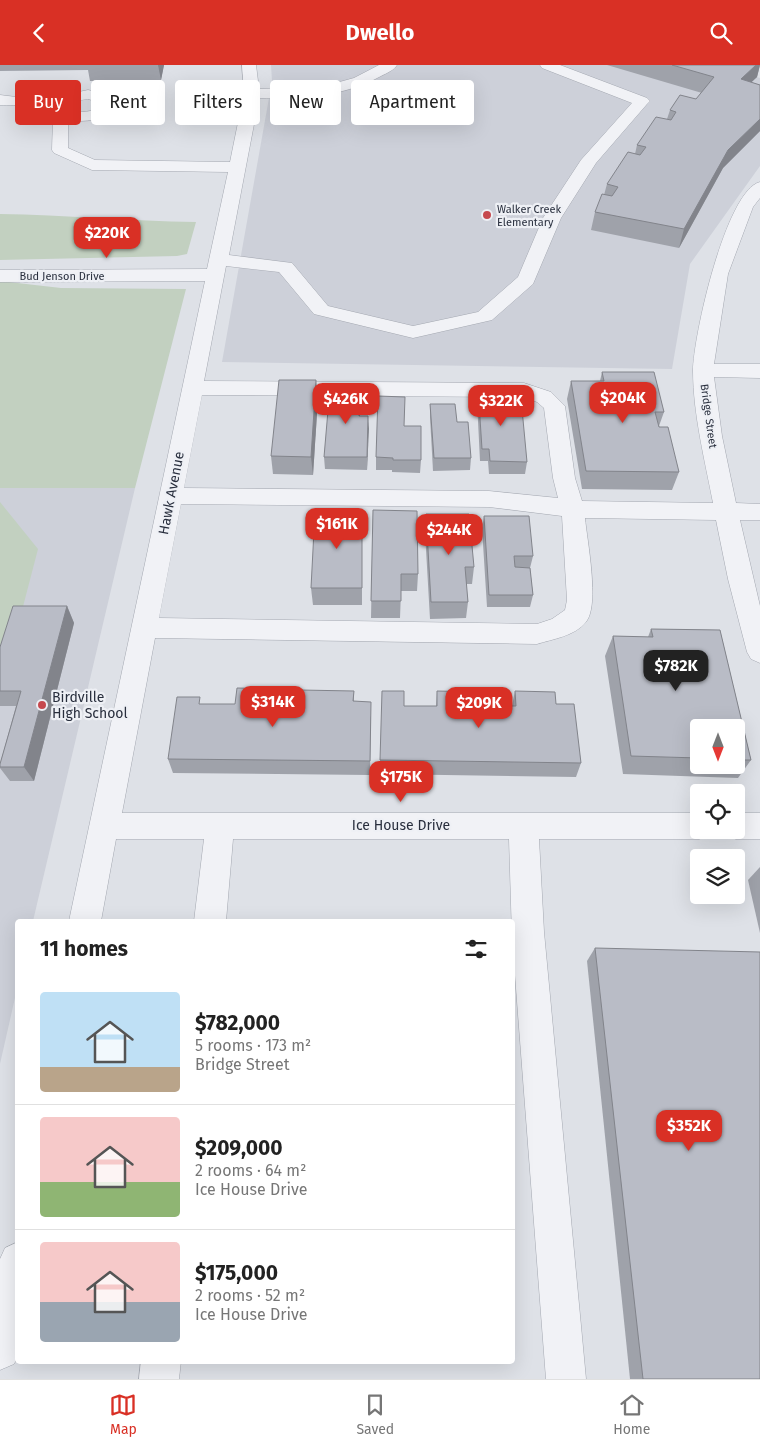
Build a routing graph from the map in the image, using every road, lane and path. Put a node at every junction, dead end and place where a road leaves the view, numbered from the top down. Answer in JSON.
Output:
{"nodes":[{"id":1,"x":249,"y":65,"type":"edge"},
{"id":2,"x":390,"y":65,"type":"edge"},
{"id":3,"x":547,"y":65,"type":"edge"},
{"id":4,"x":251,"y":80,"type":"edge"},
{"id":5,"x":260,"y":93,"type":"edge"},
{"id":6,"x":81,"y":95,"type":"edge"},
{"id":7,"x":0,"y":100,"type":"edge"},
{"id":8,"x":15,"y":100,"type":"edge"},
{"id":9,"x":81,"y":115,"type":"edge"},
{"id":10,"x":59,"y":125,"type":"edge"},
{"id":11,"x":245,"y":125,"type":"edge"},
{"id":12,"x":236,"y":167,"type":"junction"},
{"id":13,"x":760,"y":187,"type":"edge"},
{"id":14,"x":216,"y":267,"type":"junction"},
{"id":15,"x":0,"y":277,"type":"edge"},
{"id":16,"x":703,"y":370,"type":"junction"},
{"id":17,"x":760,"y":371,"type":"edge"},
{"id":18,"x":192,"y":388,"type":"junction"},
{"id":19,"x":170,"y":496,"type":"junction"},
{"id":20,"x":573,"y":509,"type":"junction"},
{"id":21,"x":726,"y":511,"type":"junction"},
{"id":22,"x":760,"y":512,"type":"edge"},
{"id":23,"x":144,"y":628,"type":"junction"},
{"id":24,"x":760,"y":651,"type":"edge"},
{"id":25,"x":523,"y":825,"type":"junction"},
{"id":26,"x":104,"y":826,"type":"junction"},
{"id":27,"x":220,"y":826,"type":"junction"},
{"id":28,"x":690,"y":826,"type":"edge"},
{"id":29,"x":745,"y":826,"type":"edge"},
{"id":30,"x":760,"y":826,"type":"edge"},
{"id":31,"x":85,"y":919,"type":"edge"},
{"id":32,"x":210,"y":919,"type":"edge"},
{"id":33,"x":520,"y":932,"type":"edge"},
{"id":34,"x":15,"y":1276,"type":"edge"},
{"id":35,"x":0,"y":1350,"type":"edge"},
{"id":36,"x":161,"y":1364,"type":"edge"},
{"id":37,"x":159,"y":1379,"type":"edge"},
{"id":38,"x":566,"y":1379,"type":"edge"}],
"edges":[{"from":1,"to":4,"type":"street","name":"Hawk Avenue"},
{"from":2,"to":5,"type":"street"},
{"from":3,"to":14,"type":"street","name":"Bud Jenson Drive"},
{"from":6,"to":9,"type":"street"},
{"from":7,"to":8,"type":"street"},
{"from":10,"to":12,"type":"street"},
{"from":11,"to":12,"type":"street","name":"Hawk Avenue"},
{"from":12,"to":14,"type":"street","name":"Hawk Avenue"},
{"from":13,"to":16,"type":"street","name":"Bridge Street"},
{"from":14,"to":15,"type":"street","name":"Bud Jenson Drive"},
{"from":14,"to":18,"type":"street","name":"Hawk Avenue"},
{"from":16,"to":17,"type":"street"},
{"from":16,"to":21,"type":"street","name":"Bridge Street"},
{"from":18,"to":19,"type":"street","name":"Hawk Avenue"},
{"from":18,"to":20,"type":"street"},
{"from":19,"to":20,"type":"street"},
{"from":19,"to":23,"type":"street","name":"Hawk Avenue"},
{"from":20,"to":21,"type":"street"},
{"from":20,"to":23,"type":"street"},
{"from":21,"to":22,"type":"street"},
{"from":21,"to":24,"type":"street","name":"Bridge Street"},
{"from":23,"to":26,"type":"street","name":"Hawk Avenue"},
{"from":25,"to":27,"type":"street","name":"Ice House Drive"},
{"from":25,"to":28,"type":"street","name":"Ice House Drive"},
{"from":25,"to":33,"type":"street"},
{"from":26,"to":27,"type":"street","name":"Ice House Drive"},
{"from":26,"to":31,"type":"street","name":"Hawk Avenue"},
{"from":27,"to":32,"type":"street"},
{"from":29,"to":30,"type":"street"},
{"from":33,"to":38,"type":"street"},
{"from":34,"to":35,"type":"street"},
{"from":36,"to":37,"type":"street"}]}
